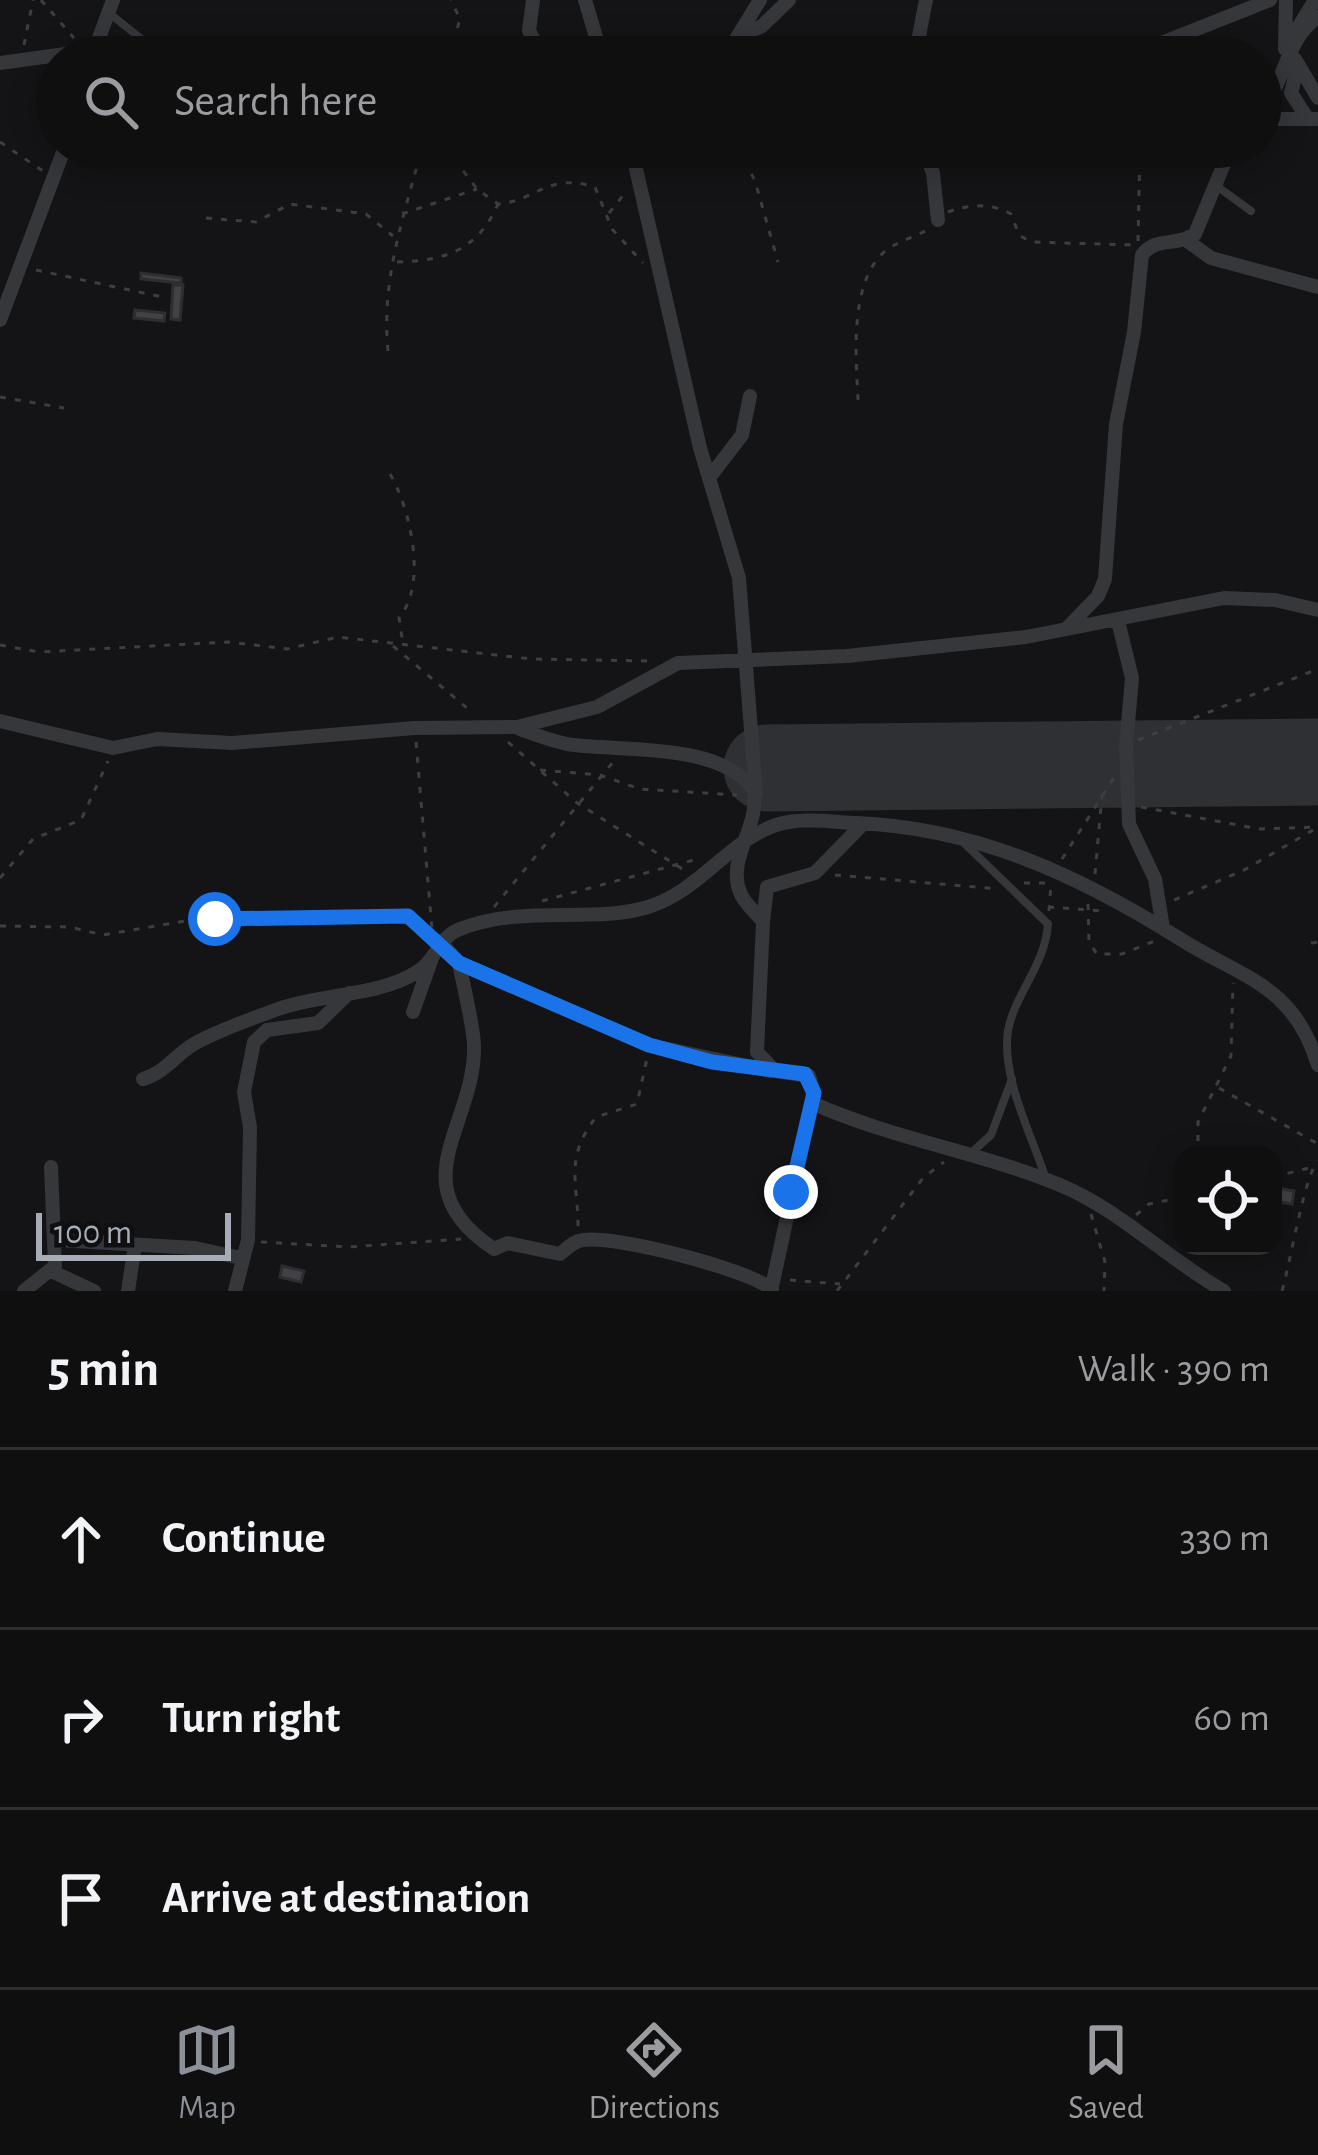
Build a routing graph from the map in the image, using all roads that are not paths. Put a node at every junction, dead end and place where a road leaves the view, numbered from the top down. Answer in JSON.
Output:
{"nodes":[{"id":1,"x":532,"y":0,"type":"edge"},
{"id":2,"x":585,"y":0,"type":"edge"},
{"id":3,"x":760,"y":0,"type":"edge"},
{"id":4,"x":789,"y":0,"type":"edge"},
{"id":5,"x":926,"y":0,"type":"edge"},
{"id":6,"x":1270,"y":0,"type":"edge"},
{"id":7,"x":1286,"y":0,"type":"edge"},
{"id":8,"x":1315,"y":0,"type":"edge"},
{"id":9,"x":110,"y":6,"type":"edge"},
{"id":10,"x":1318,"y":17,"type":"edge"},
{"id":11,"x":1295,"y":32,"type":"junction"},
{"id":12,"x":742,"y":34,"type":"joint"},
{"id":13,"x":97,"y":36,"type":"edge"},
{"id":14,"x":142,"y":36,"type":"edge"},
{"id":15,"x":532,"y":36,"type":"edge"},
{"id":16,"x":596,"y":36,"type":"edge"},
{"id":17,"x":919,"y":36,"type":"edge"},
{"id":18,"x":1179,"y":36,"type":"edge"},
{"id":19,"x":36,"y":56,"type":"edge"},
{"id":20,"x":0,"y":63,"type":"edge"},
{"id":21,"x":1291,"y":66,"type":"junction"},
{"id":22,"x":1282,"y":81,"type":"edge"},
{"id":23,"x":1318,"y":98,"type":"edge"},
{"id":24,"x":1282,"y":116,"type":"edge"},
{"id":25,"x":1312,"y":118,"type":"edge"},
{"id":26,"x":58,"y":168,"type":"edge"},
{"id":27,"x":636,"y":168,"type":"edge"},
{"id":28,"x":931,"y":168,"type":"edge"},
{"id":29,"x":1220,"y":168,"type":"edge"},
{"id":30,"x":1215,"y":179,"type":"junction"},
{"id":31,"x":1251,"y":212,"type":"dead end"},
{"id":32,"x":938,"y":220,"type":"road end"},
{"id":33,"x":1186,"y":241,"type":"junction"},
{"id":34,"x":1318,"y":287,"type":"edge"},
{"id":35,"x":0,"y":320,"type":"edge"},
{"id":36,"x":750,"y":396,"type":"dead end"},
{"id":37,"x":709,"y":478,"type":"junction"},
{"id":38,"x":1318,"y":610,"type":"edge"},
{"id":39,"x":1118,"y":622,"type":"junction"},
{"id":40,"x":1065,"y":629,"type":"junction"},
{"id":41,"x":745,"y":660,"type":"junction"},
{"id":42,"x":0,"y":721,"type":"edge"},
{"id":43,"x":517,"y":728,"type":"junction"},
{"id":44,"x":755,"y":796,"type":"junction"},
{"id":45,"x":863,"y":824,"type":"junction"},
{"id":46,"x":958,"y":837,"type":"junction"},
{"id":47,"x":748,"y":838,"type":"junction"},
{"id":48,"x":763,"y":922,"type":"junction"},
{"id":49,"x":1167,"y":926,"type":"junction"},
{"id":50,"x":440,"y":941,"type":"junction"},
{"id":51,"x":433,"y":957,"type":"junction"},
{"id":52,"x":459,"y":963,"type":"junction"},
{"id":53,"x":350,"y":992,"type":"junction"},
{"id":54,"x":413,"y":1012,"type":"dead end"},
{"id":55,"x":1317,"y":1057,"type":"edge"},
{"id":56,"x":775,"y":1071,"type":"junction"},
{"id":57,"x":1013,"y":1076,"type":"junction"},
{"id":58,"x":143,"y":1079,"type":"dead end"},
{"id":59,"x":812,"y":1103,"type":"junction"},
{"id":60,"x":960,"y":1156,"type":"junction"},
{"id":61,"x":51,"y":1167,"type":"dead end"},
{"id":62,"x":1046,"y":1180,"type":"junction"},
{"id":63,"x":57,"y":1240,"type":"junction"},
{"id":64,"x":135,"y":1245,"type":"junction"},
{"id":65,"x":241,"y":1258,"type":"junction"},
{"id":66,"x":53,"y":1272,"type":"junction"},
{"id":67,"x":773,"y":1286,"type":"edge"},
{"id":68,"x":1221,"y":1290,"type":"edge"},
{"id":69,"x":24,"y":1291,"type":"edge"},
{"id":70,"x":94,"y":1291,"type":"edge"},
{"id":71,"x":128,"y":1291,"type":"edge"},
{"id":72,"x":235,"y":1291,"type":"edge"}],
"edges":[{"from":1,"to":15,"type":"street"},
{"from":2,"to":16,"type":"street"},
{"from":3,"to":12,"type":"street"},
{"from":4,"to":12,"type":"street"},
{"from":5,"to":17,"type":"street"},
{"from":6,"to":18,"type":"street"},
{"from":7,"to":21,"type":"street"},
{"from":8,"to":11,"type":"street"},
{"from":9,"to":13,"type":"street"},
{"from":9,"to":14,"type":"lane"},
{"from":10,"to":11,"type":"street"},
{"from":11,"to":21,"type":"street"},
{"from":19,"to":20,"type":"street"},
{"from":21,"to":22,"type":"street"},
{"from":21,"to":23,"type":"street"},
{"from":21,"to":25,"type":"street"},
{"from":24,"to":25,"type":"street"},
{"from":26,"to":35,"type":"street"},
{"from":27,"to":37,"type":"street"},
{"from":28,"to":32,"type":"street"},
{"from":29,"to":30,"type":"street"},
{"from":30,"to":31,"type":"lane"},
{"from":30,"to":33,"type":"street"},
{"from":33,"to":34,"type":"street"},
{"from":33,"to":40,"type":"street"},
{"from":36,"to":37,"type":"street"},
{"from":37,"to":41,"type":"street"},
{"from":38,"to":39,"type":"street"},
{"from":39,"to":40,"type":"street"},
{"from":39,"to":49,"type":"street"},
{"from":40,"to":41,"type":"street"},
{"from":41,"to":43,"type":"street"},
{"from":41,"to":44,"type":"street"},
{"from":42,"to":43,"type":"street"},
{"from":43,"to":44,"type":"street"},
{"from":44,"to":47,"type":"street"},
{"from":45,"to":46,"type":"street"},
{"from":45,"to":47,"type":"street"},
{"from":45,"to":48,"type":"street"},
{"from":46,"to":49,"type":"street"},
{"from":46,"to":57,"type":"lane"},
{"from":47,"to":48,"type":"street"},
{"from":47,"to":50,"type":"street"},
{"from":48,"to":56,"type":"street"},
{"from":49,"to":55,"type":"street"},
{"from":50,"to":51,"type":"street"},
{"from":50,"to":52,"type":"street"},
{"from":51,"to":53,"type":"street"},
{"from":51,"to":54,"type":"street"},
{"from":52,"to":56,"type":"street"},
{"from":52,"to":67,"type":"street"},
{"from":53,"to":58,"type":"street"},
{"from":53,"to":65,"type":"street"},
{"from":56,"to":59,"type":"street"},
{"from":57,"to":60,"type":"lane"},
{"from":57,"to":62,"type":"lane"},
{"from":59,"to":60,"type":"street"},
{"from":59,"to":67,"type":"street"},
{"from":60,"to":62,"type":"street"},
{"from":61,"to":63,"type":"street"},
{"from":62,"to":68,"type":"street"},
{"from":63,"to":64,"type":"street"},
{"from":63,"to":66,"type":"street"},
{"from":64,"to":65,"type":"street"},
{"from":64,"to":71,"type":"street"},
{"from":65,"to":72,"type":"street"},
{"from":66,"to":69,"type":"street"},
{"from":66,"to":70,"type":"street"}]}
